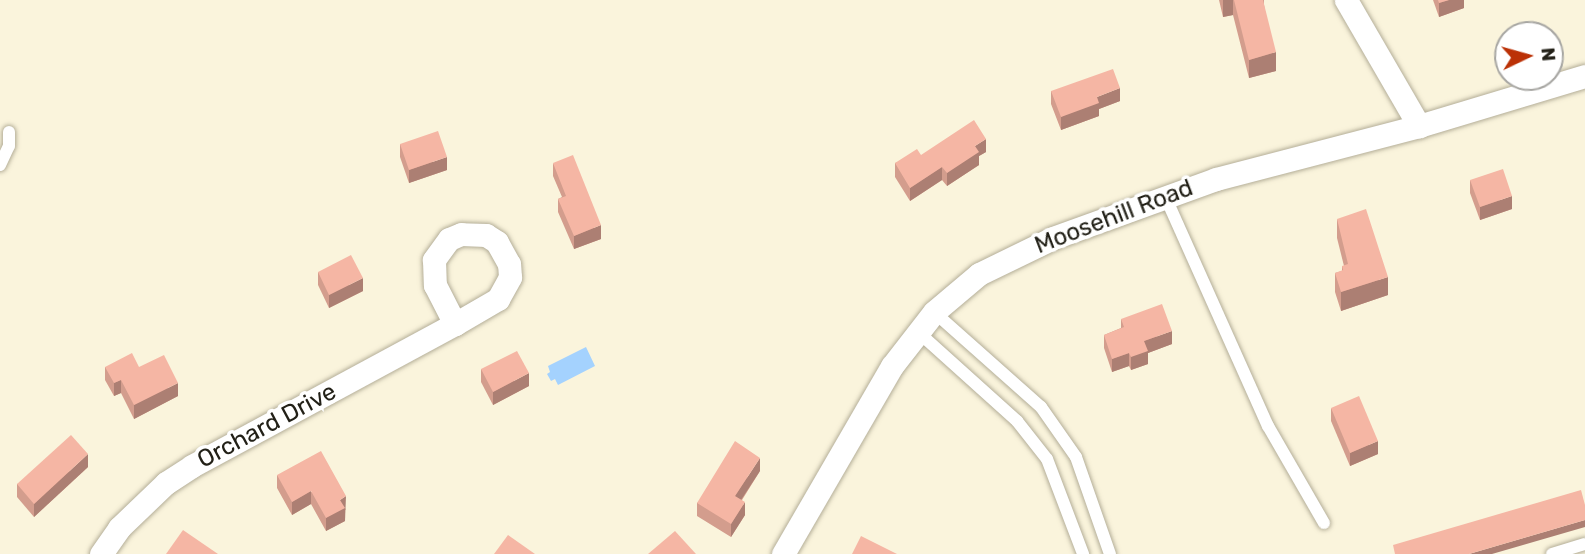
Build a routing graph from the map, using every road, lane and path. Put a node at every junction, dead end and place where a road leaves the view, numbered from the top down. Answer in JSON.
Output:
{"nodes":[{"id":1,"x":1346,"y":0,"type":"edge"},
{"id":2,"x":1585,"y":76,"type":"edge"},
{"id":3,"x":1419,"y":126,"type":"junction"},
{"id":4,"x":9,"y":132,"type":"dead end"},
{"id":5,"x":0,"y":165,"type":"edge"},
{"id":6,"x":1166,"y":197,"type":"junction"},
{"id":7,"x":934,"y":312,"type":"junction"},
{"id":8,"x":454,"y":324,"type":"dead end"},
{"id":9,"x":917,"y":331,"type":"junction"},
{"id":10,"x":1324,"y":523,"type":"dead end"},
{"id":11,"x":1585,"y":544,"type":"edge"},
{"id":12,"x":101,"y":554,"type":"edge"},
{"id":13,"x":783,"y":554,"type":"edge"},
{"id":14,"x":1083,"y":554,"type":"edge"},
{"id":15,"x":1110,"y":554,"type":"edge"},
{"id":16,"x":1552,"y":554,"type":"edge"}],
"edges":[{"from":1,"to":3,"type":"street"},
{"from":2,"to":3,"type":"street","name":"Moosehill Road"},
{"from":3,"to":6,"type":"street","name":"Moosehill Road"},
{"from":4,"to":5,"type":"lane"},
{"from":6,"to":7,"type":"street","name":"Moosehill Road"},
{"from":6,"to":10,"type":"lane"},
{"from":7,"to":9,"type":"street","name":"Moosehill Road"},
{"from":7,"to":15,"type":"lane"},
{"from":8,"to":12,"type":"street","name":"Orchard Drive"},
{"from":9,"to":13,"type":"street","name":"Moosehill Road"},
{"from":9,"to":14,"type":"lane"},
{"from":11,"to":16,"type":"lane"}]}
